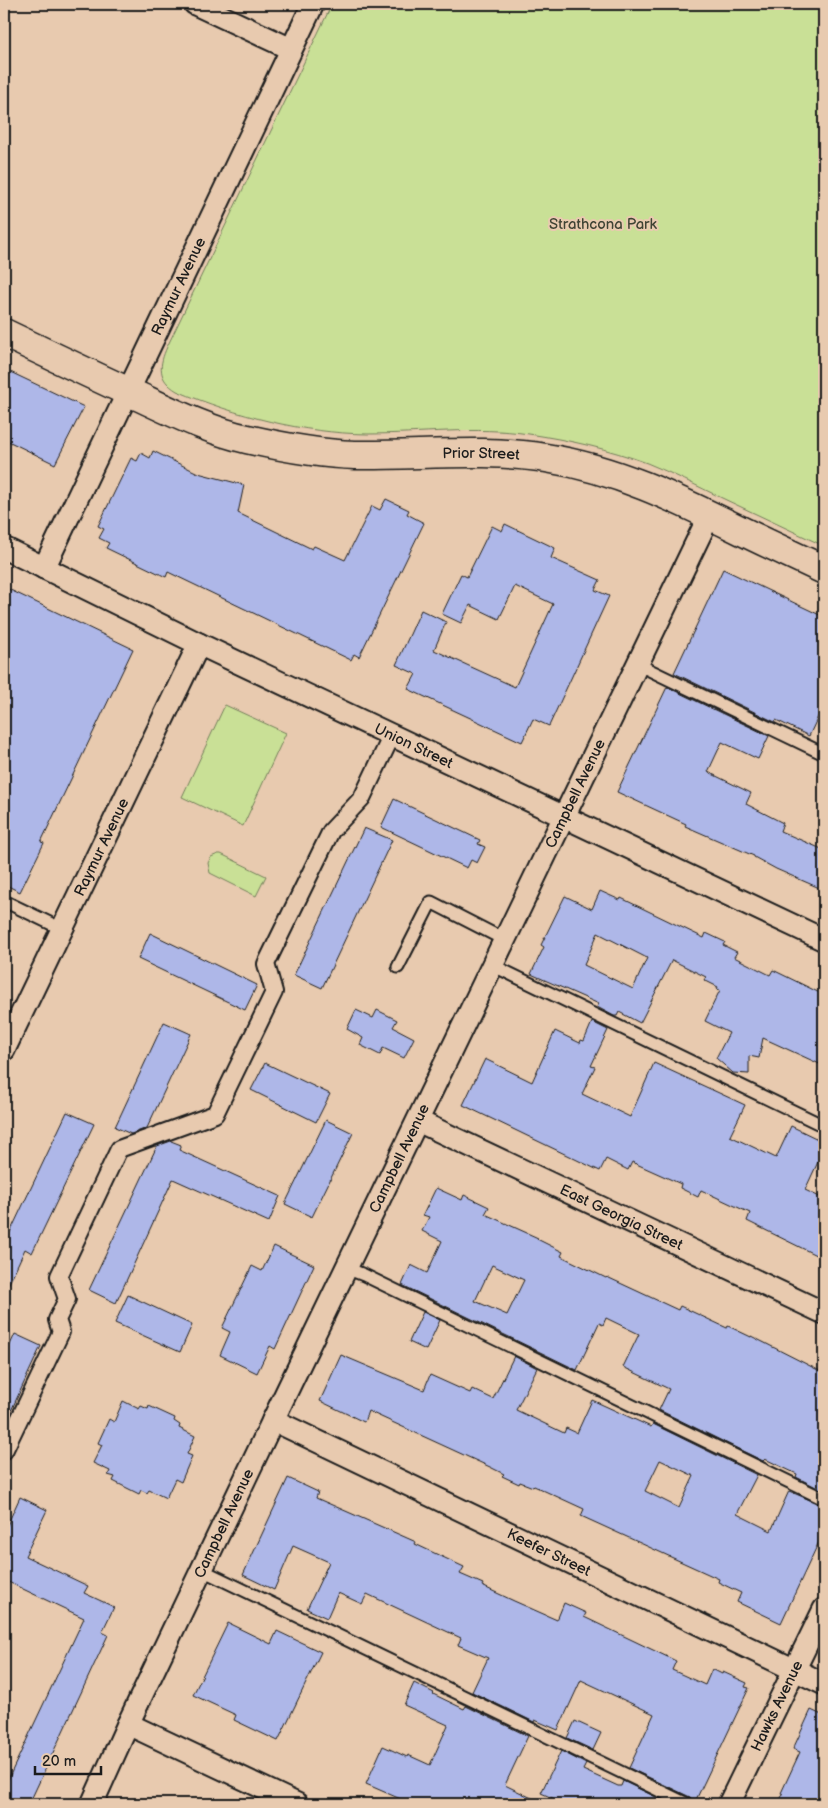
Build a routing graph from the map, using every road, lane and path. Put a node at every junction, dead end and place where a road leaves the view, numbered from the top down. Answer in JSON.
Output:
{"nodes":[{"id":1,"x":195,"y":4,"type":"edge"},
{"id":2,"x":313,"y":4,"type":"edge"},
{"id":3,"x":291,"y":49,"type":"junction"},
{"id":4,"x":4,"y":333,"type":"edge"},
{"id":5,"x":127,"y":391,"type":"junction"},
{"id":6,"x":710,"y":514,"type":"junction"},
{"id":7,"x":4,"y":548,"type":"edge"},
{"id":8,"x":44,"y":568,"type":"junction"},
{"id":9,"x":824,"y":570,"type":"edge"},
{"id":10,"x":199,"y":644,"type":"junction"},
{"id":11,"x":637,"y":664,"type":"junction"},
{"id":12,"x":392,"y":735,"type":"junction"},
{"id":13,"x":824,"y":754,"type":"edge"},
{"id":14,"x":565,"y":816,"type":"junction"},
{"id":15,"x":4,"y":901,"type":"edge"},
{"id":16,"x":62,"y":929,"type":"junction"},
{"id":17,"x":505,"y":940,"type":"junction"},
{"id":18,"x":824,"y":940,"type":"edge"},
{"id":19,"x":492,"y":965,"type":"junction"},
{"id":20,"x":398,"y":966,"type":"dead end"},
{"id":21,"x":4,"y":1050,"type":"edge"},
{"id":22,"x":418,"y":1121,"type":"junction"},
{"id":23,"x":824,"y":1126,"type":"edge"},
{"id":24,"x":346,"y":1268,"type":"junction"},
{"id":25,"x":824,"y":1313,"type":"edge"},
{"id":26,"x":273,"y":1420,"type":"junction"},
{"id":27,"x":4,"y":1451,"type":"edge"},
{"id":28,"x":824,"y":1499,"type":"edge"},
{"id":29,"x":202,"y":1570,"type":"junction"},
{"id":30,"x":824,"y":1609,"type":"edge"},
{"id":31,"x":795,"y":1670,"type":"junction"},
{"id":32,"x":824,"y":1684,"type":"edge"},
{"id":33,"x":128,"y":1724,"type":"junction"},
{"id":34,"x":92,"y":1804,"type":"edge"},
{"id":35,"x":297,"y":1804,"type":"edge"},
{"id":36,"x":688,"y":1804,"type":"edge"},
{"id":37,"x":729,"y":1804,"type":"edge"}],
"edges":[{"from":1,"to":3,"type":"street"},
{"from":2,"to":3,"type":"street","name":"Raymur Avenue"},
{"from":3,"to":5,"type":"street","name":"Raymur Avenue"},
{"from":4,"to":5,"type":"main road","name":"Prior Street"},
{"from":5,"to":6,"type":"main road","name":"Prior Street"},
{"from":5,"to":8,"type":"street","name":"Raymur Avenue"},
{"from":6,"to":9,"type":"main road","name":"Prior Street"},
{"from":6,"to":11,"type":"street","name":"Campbell Avenue"},
{"from":7,"to":8,"type":"street","name":"Union Street"},
{"from":8,"to":10,"type":"street","name":"Union Street"},
{"from":10,"to":12,"type":"street","name":"Union Street"},
{"from":10,"to":16,"type":"street","name":"Raymur Avenue"},
{"from":11,"to":13,"type":"lane"},
{"from":11,"to":14,"type":"street","name":"Campbell Avenue"},
{"from":12,"to":14,"type":"street","name":"Union Street"},
{"from":12,"to":27,"type":"street"},
{"from":14,"to":17,"type":"street","name":"Campbell Avenue"},
{"from":14,"to":18,"type":"street","name":"Union Street"},
{"from":15,"to":16,"type":"lane"},
{"from":16,"to":21,"type":"street","name":"Raymur Avenue"},
{"from":17,"to":19,"type":"street","name":"Campbell Avenue"},
{"from":17,"to":20,"type":"lane"},
{"from":19,"to":22,"type":"street","name":"Campbell Avenue"},
{"from":19,"to":23,"type":"lane"},
{"from":22,"to":24,"type":"street","name":"Campbell Avenue"},
{"from":22,"to":25,"type":"street","name":"East Georgia Street"},
{"from":24,"to":26,"type":"street","name":"Campbell Avenue"},
{"from":24,"to":28,"type":"lane"},
{"from":26,"to":29,"type":"street","name":"Campbell Avenue"},
{"from":26,"to":31,"type":"street","name":"Keefer Street"},
{"from":29,"to":33,"type":"street","name":"Campbell Avenue"},
{"from":29,"to":36,"type":"lane"},
{"from":30,"to":31,"type":"street","name":"Hawks Avenue"},
{"from":31,"to":32,"type":"street","name":"Keefer Street"},
{"from":31,"to":37,"type":"street","name":"Hawks Avenue"},
{"from":33,"to":34,"type":"street","name":"Campbell Avenue"},
{"from":33,"to":35,"type":"street"}]}
